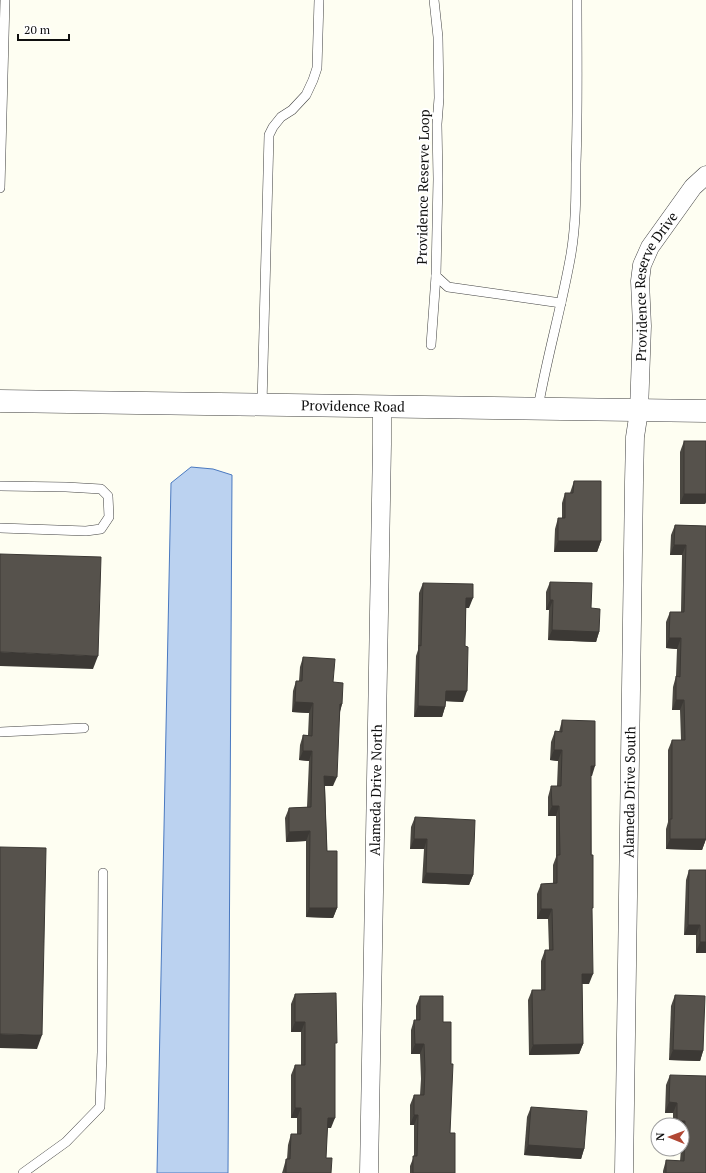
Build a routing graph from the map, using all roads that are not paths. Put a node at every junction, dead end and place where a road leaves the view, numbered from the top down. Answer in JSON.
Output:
{"nodes":[{"id":1,"x":5,"y":0,"type":"edge"},
{"id":2,"x":319,"y":0,"type":"edge"},
{"id":3,"x":434,"y":0,"type":"edge"},
{"id":4,"x":577,"y":0,"type":"edge"},
{"id":5,"x":706,"y":174,"type":"edge"},
{"id":6,"x":0,"y":188,"type":"edge"},
{"id":7,"x":436,"y":276,"type":"junction"},
{"id":8,"x":561,"y":303,"type":"junction"},
{"id":9,"x":431,"y":344,"type":"dead end"},
{"id":10,"x":0,"y":401,"type":"edge"},
{"id":11,"x":262,"y":405,"type":"junction"},
{"id":12,"x":382,"y":407,"type":"junction"},
{"id":13,"x":538,"y":408,"type":"junction"},
{"id":14,"x":639,"y":411,"type":"junction"},
{"id":15,"x":706,"y":411,"type":"edge"},
{"id":16,"x":0,"y":486,"type":"edge"},
{"id":17,"x":0,"y":528,"type":"edge"},
{"id":18,"x":84,"y":728,"type":"dead end"},
{"id":19,"x":0,"y":732,"type":"edge"},
{"id":20,"x":103,"y":873,"type":"dead end"},
{"id":21,"x":23,"y":1173,"type":"edge"},
{"id":22,"x":369,"y":1173,"type":"edge"},
{"id":23,"x":624,"y":1173,"type":"edge"}],
"edges":[{"from":1,"to":6,"type":"lane"},
{"from":2,"to":11,"type":"lane"},
{"from":3,"to":7,"type":"lane","name":"Providence Reserve Loop"},
{"from":4,"to":8,"type":"lane"},
{"from":5,"to":14,"type":"street","name":"Providence Reserve Drive"},
{"from":7,"to":8,"type":"lane","name":"Providence Reserve Loop"},
{"from":7,"to":9,"type":"lane"},
{"from":8,"to":13,"type":"lane"},
{"from":10,"to":11,"type":"street","name":"Providence Road"},
{"from":11,"to":12,"type":"street","name":"Providence Road"},
{"from":12,"to":13,"type":"street","name":"Providence Road"},
{"from":12,"to":22,"type":"street","name":"Alameda Drive North"},
{"from":13,"to":14,"type":"street","name":"Providence Road"},
{"from":14,"to":15,"type":"street","name":"Providence Road"},
{"from":14,"to":23,"type":"street","name":"Alameda Drive South"},
{"from":16,"to":17,"type":"lane"},
{"from":18,"to":19,"type":"lane"},
{"from":20,"to":21,"type":"lane"}]}
